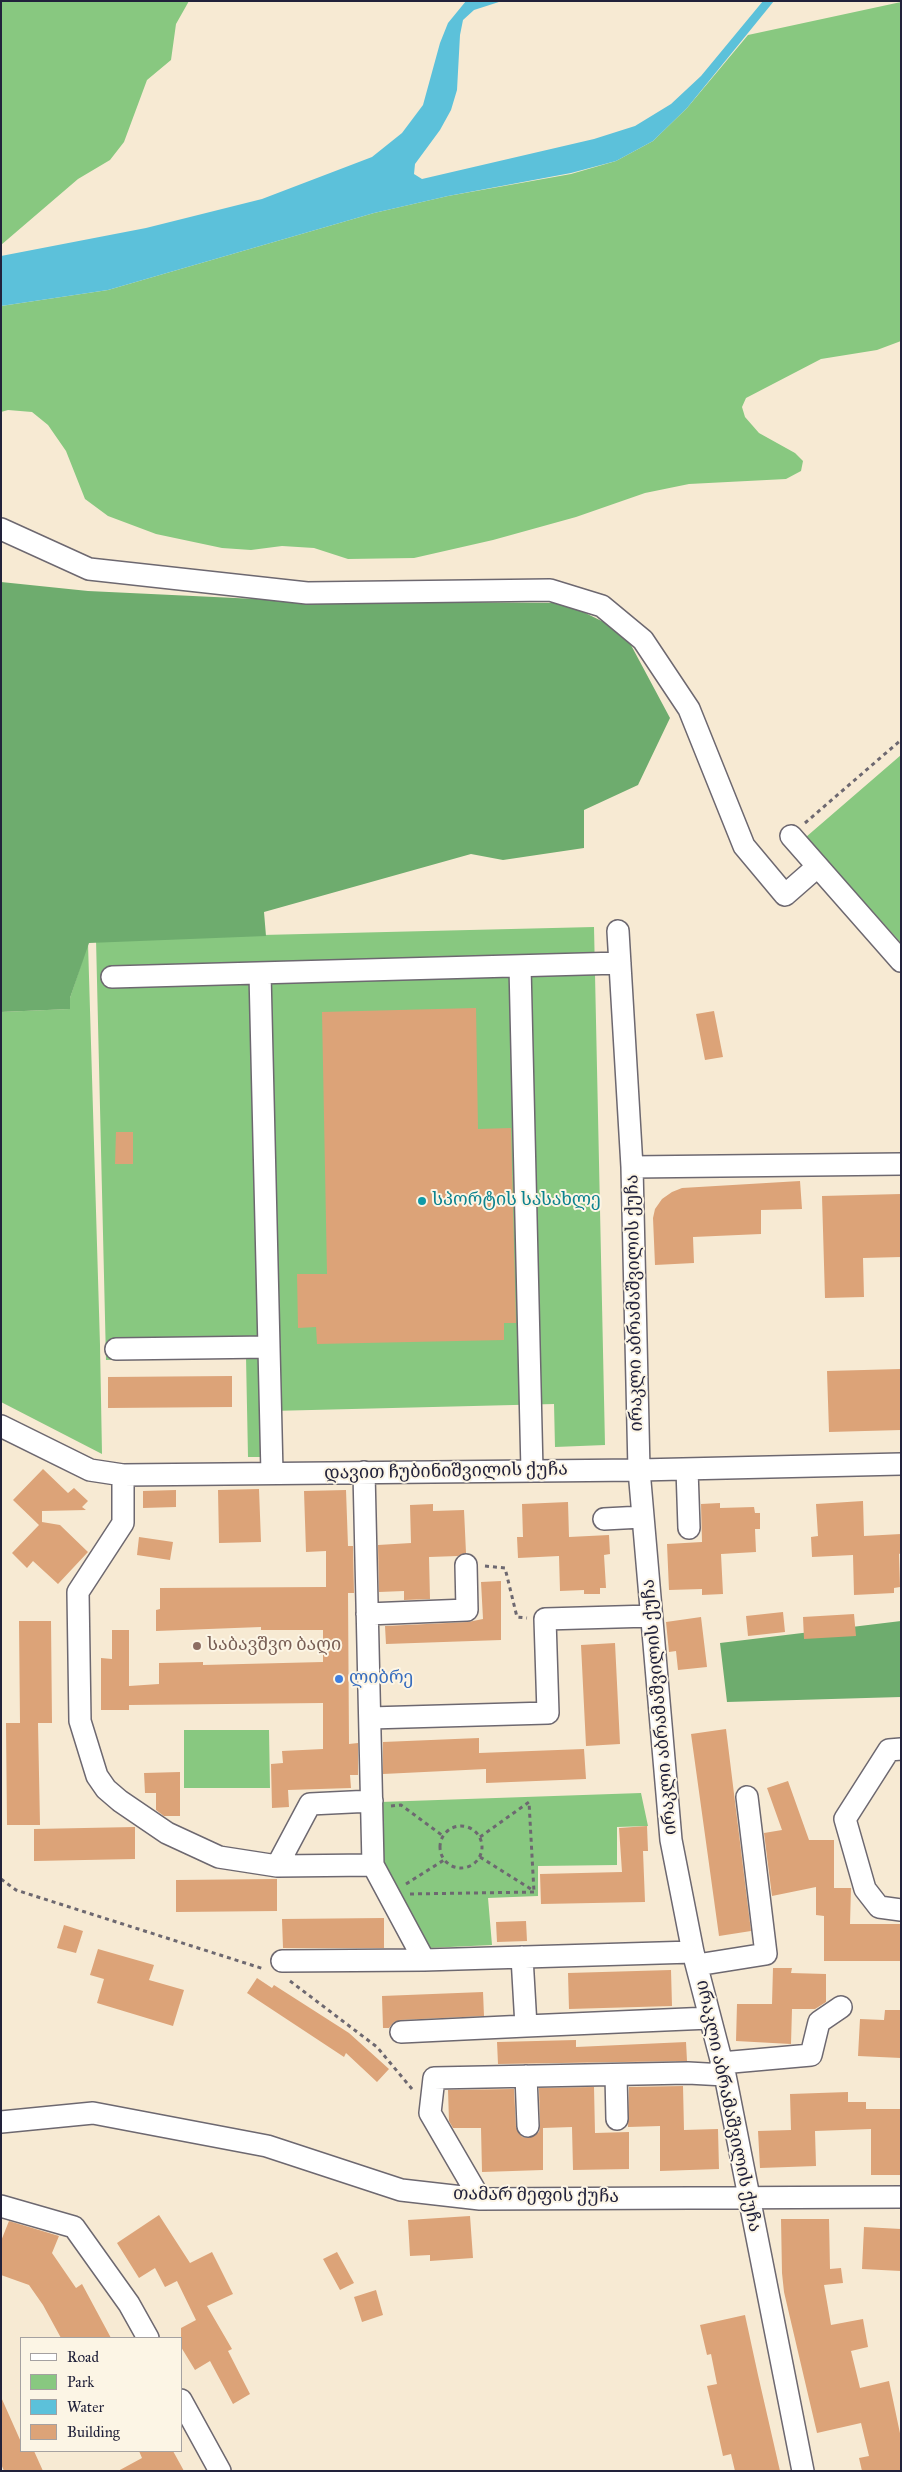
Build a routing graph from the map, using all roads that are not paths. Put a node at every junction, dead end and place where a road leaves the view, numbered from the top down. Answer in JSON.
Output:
{"nodes":[{"id":1,"x":1,"y":529,"type":"edge"},
{"id":2,"x":790,"y":836,"type":"road end"},
{"id":3,"x":817,"y":867,"type":"junction"},
{"id":4,"x":618,"y":930,"type":"dead end"},
{"id":5,"x":901,"y":961,"type":"edge"},
{"id":6,"x":620,"y":963,"type":"junction"},
{"id":7,"x":520,"y":966,"type":"junction"},
{"id":8,"x":260,"y":973,"type":"junction"},
{"id":9,"x":112,"y":977,"type":"dead end"},
{"id":10,"x":901,"y":1164,"type":"edge"},
{"id":11,"x":632,"y":1167,"type":"junction"},
{"id":12,"x":269,"y":1347,"type":"junction"},
{"id":13,"x":116,"y":1348,"type":"dead end"},
{"id":14,"x":1,"y":1426,"type":"edge"},
{"id":15,"x":901,"y":1464,"type":"edge"},
{"id":16,"x":687,"y":1469,"type":"junction"},
{"id":17,"x":639,"y":1470,"type":"junction"},
{"id":18,"x":532,"y":1471,"type":"junction"},
{"id":19,"x":364,"y":1472,"type":"junction"},
{"id":20,"x":272,"y":1473,"type":"junction"},
{"id":21,"x":123,"y":1475,"type":"junction"},
{"id":22,"x":642,"y":1517,"type":"junction"},
{"id":23,"x":604,"y":1519,"type":"dead end"},
{"id":24,"x":689,"y":1528,"type":"dead end"},
{"id":25,"x":466,"y":1565,"type":"road end"},
{"id":26,"x":367,"y":1614,"type":"junction"},
{"id":27,"x":651,"y":1616,"type":"junction"},
{"id":28,"x":370,"y":1718,"type":"junction"},
{"id":29,"x":901,"y":1749,"type":"edge"},
{"id":30,"x":747,"y":1797,"type":"dead end"},
{"id":31,"x":379,"y":1804,"type":"junction"},
{"id":32,"x":373,"y":1865,"type":"junction"},
{"id":33,"x":277,"y":1866,"type":"junction"},
{"id":34,"x":901,"y":1910,"type":"edge"},
{"id":35,"x":522,"y":1957,"type":"junction"},
{"id":36,"x":695,"y":1959,"type":"junction"},
{"id":37,"x":424,"y":1960,"type":"junction"},
{"id":38,"x":280,"y":1971,"type":"road end"},
{"id":39,"x":841,"y":2007,"type":"dead end"},
{"id":40,"x":710,"y":2018,"type":"junction"},
{"id":41,"x":526,"y":2026,"type":"junction"},
{"id":42,"x":401,"y":2032,"type":"dead end"},
{"id":43,"x":723,"y":2069,"type":"junction"},
{"id":44,"x":616,"y":2075,"type":"junction"},
{"id":45,"x":526,"y":2076,"type":"junction"},
{"id":46,"x":617,"y":2119,"type":"dead end"},
{"id":47,"x":1,"y":2122,"type":"edge"},
{"id":48,"x":528,"y":2126,"type":"dead end"},
{"id":49,"x":901,"y":2197,"type":"edge"},
{"id":50,"x":749,"y":2198,"type":"junction"},
{"id":51,"x":480,"y":2199,"type":"junction"},
{"id":52,"x":1,"y":2206,"type":"edge"},
{"id":53,"x":147,"y":2337,"type":"edge"},
{"id":54,"x":182,"y":2402,"type":"edge"},
{"id":55,"x":220,"y":2471,"type":"edge"},
{"id":56,"x":803,"y":2471,"type":"edge"}],
"edges":[{"from":1,"to":3,"type":"street"},
{"from":2,"to":3,"type":"street"},
{"from":3,"to":5,"type":"street"},
{"from":4,"to":6,"type":"street","name":"ირაკლი აბრამაშვილის ქუჩა"},
{"from":6,"to":7,"type":"street"},
{"from":6,"to":11,"type":"street","name":"ირაკლი აბრამაშვილის ქუჩა"},
{"from":7,"to":8,"type":"street"},
{"from":7,"to":18,"type":"street"},
{"from":8,"to":9,"type":"street"},
{"from":8,"to":12,"type":"street"},
{"from":10,"to":11,"type":"street"},
{"from":11,"to":17,"type":"street","name":"ირაკლი აბრამაშვილის ქუჩა"},
{"from":12,"to":13,"type":"street"},
{"from":12,"to":20,"type":"street"},
{"from":14,"to":21,"type":"street","name":"დავით ჩუბინიშვილის ქუჩა"},
{"from":15,"to":16,"type":"street","name":"დავით ჩუბინიშვილის ქუჩა"},
{"from":16,"to":17,"type":"street","name":"დავით ჩუბინიშვილის ქუჩა"},
{"from":16,"to":24,"type":"street"},
{"from":17,"to":18,"type":"street","name":"დავით ჩუბინიშვილის ქუჩა"},
{"from":17,"to":22,"type":"street","name":"ირაკლი აბრამაშვილის ქუჩა"},
{"from":18,"to":19,"type":"street","name":"დავით ჩუბინიშვილის ქუჩა"},
{"from":19,"to":20,"type":"street","name":"დავით ჩუბინიშვილის ქუჩა"},
{"from":19,"to":26,"type":"street"},
{"from":20,"to":21,"type":"street","name":"დავით ჩუბინიშვილის ქუჩა"},
{"from":21,"to":33,"type":"street"},
{"from":22,"to":23,"type":"street"},
{"from":22,"to":27,"type":"street","name":"ირაკლი აბრამაშვილის ქუჩა"},
{"from":25,"to":26,"type":"street"},
{"from":26,"to":28,"type":"street"},
{"from":27,"to":28,"type":"street"},
{"from":27,"to":36,"type":"street","name":"ირაკლი აბრამაშვილის ქუჩა"},
{"from":28,"to":31,"type":"street"},
{"from":29,"to":34,"type":"street"},
{"from":30,"to":36,"type":"street"},
{"from":31,"to":32,"type":"street"},
{"from":31,"to":33,"type":"street"},
{"from":32,"to":33,"type":"street"},
{"from":32,"to":37,"type":"street"},
{"from":35,"to":36,"type":"street"},
{"from":35,"to":37,"type":"street"},
{"from":35,"to":41,"type":"street"},
{"from":36,"to":40,"type":"street","name":"ირაკლი აბრამაშვილის ქუჩა"},
{"from":37,"to":38,"type":"street"},
{"from":39,"to":43,"type":"street"},
{"from":40,"to":41,"type":"street"},
{"from":40,"to":43,"type":"street","name":"ირაკლი აბრამაშვილის ქუჩა"},
{"from":41,"to":42,"type":"street"},
{"from":43,"to":44,"type":"street"},
{"from":43,"to":50,"type":"street","name":"ირაკლი აბრამაშვილის ქუჩა"},
{"from":44,"to":45,"type":"street"},
{"from":44,"to":46,"type":"street"},
{"from":45,"to":48,"type":"street"},
{"from":45,"to":51,"type":"street"},
{"from":47,"to":51,"type":"street","name":"თამარ მეფის ქუჩა"},
{"from":49,"to":50,"type":"street","name":"თამარ მეფის ქუჩა"},
{"from":50,"to":51,"type":"street","name":"თამარ მეფის ქუჩა"},
{"from":50,"to":56,"type":"street","name":"ირაკლი აბრამაშვილის ქუჩა"},
{"from":52,"to":53,"type":"street"},
{"from":54,"to":55,"type":"street"}]}
